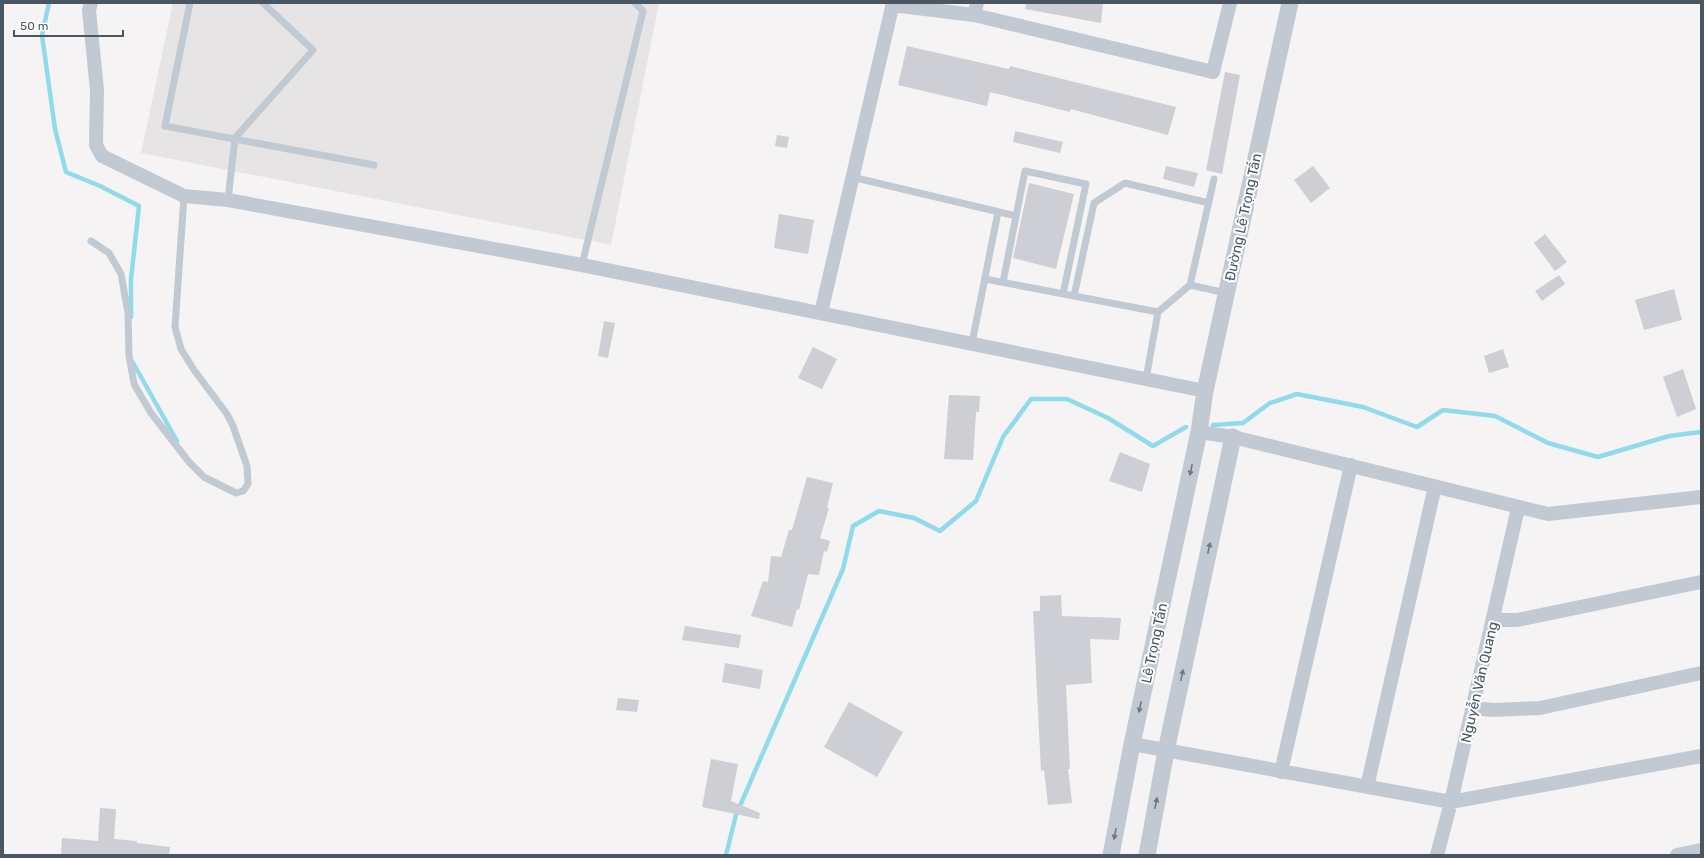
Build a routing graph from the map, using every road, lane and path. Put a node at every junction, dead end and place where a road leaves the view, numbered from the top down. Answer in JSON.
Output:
{"nodes":[{"id":1,"x":91,"y":3,"type":"edge"},
{"id":2,"x":190,"y":3,"type":"edge"},
{"id":3,"x":263,"y":3,"type":"edge"},
{"id":4,"x":635,"y":3,"type":"edge"},
{"id":5,"x":1230,"y":3,"type":"edge"},
{"id":6,"x":1290,"y":3,"type":"edge"},
{"id":7,"x":892,"y":4,"type":"edge"},
{"id":8,"x":976,"y":9,"type":"edge"},
{"id":9,"x":235,"y":138,"type":"junction"},
{"id":10,"x":374,"y":165,"type":"dead end"},
{"id":11,"x":852,"y":177,"type":"junction"},
{"id":12,"x":1214,"y":179,"type":"dead end"},
{"id":13,"x":184,"y":196,"type":"junction"},
{"id":14,"x":228,"y":200,"type":"junction"},
{"id":15,"x":1209,"y":203,"type":"junction"},
{"id":16,"x":998,"y":212,"type":"junction"},
{"id":17,"x":1016,"y":216,"type":"junction"},
{"id":18,"x":91,"y":241,"type":"dead end"},
{"id":19,"x":582,"y":265,"type":"junction"},
{"id":20,"x":985,"y":279,"type":"junction"},
{"id":21,"x":1003,"y":282,"type":"junction"},
{"id":22,"x":1190,"y":285,"type":"junction"},
{"id":23,"x":1226,"y":293,"type":"junction"},
{"id":24,"x":1063,"y":294,"type":"junction"},
{"id":25,"x":1074,"y":296,"type":"junction"},
{"id":26,"x":1158,"y":312,"type":"junction"},
{"id":27,"x":821,"y":313,"type":"junction"},
{"id":28,"x":972,"y":343,"type":"junction"},
{"id":29,"x":1146,"y":379,"type":"junction"},
{"id":30,"x":1205,"y":391,"type":"junction"},
{"id":31,"x":1199,"y":432,"type":"junction"},
{"id":32,"x":1233,"y":437,"type":"junction"},
{"id":33,"x":1351,"y":465,"type":"junction"},
{"id":34,"x":1435,"y":486,"type":"junction"},
{"id":35,"x":1701,"y":497,"type":"edge"},
{"id":36,"x":1518,"y":508,"type":"junction"},
{"id":37,"x":1701,"y":582,"type":"edge"},
{"id":38,"x":1493,"y":620,"type":"junction"},
{"id":39,"x":1701,"y":673,"type":"edge"},
{"id":40,"x":1473,"y":708,"type":"junction"},
{"id":41,"x":1132,"y":744,"type":"junction"},
{"id":42,"x":1166,"y":751,"type":"junction"},
{"id":43,"x":1701,"y":756,"type":"edge"},
{"id":44,"x":1281,"y":772,"type":"junction"},
{"id":45,"x":1367,"y":787,"type":"junction"},
{"id":46,"x":1451,"y":802,"type":"junction"},
{"id":47,"x":1701,"y":850,"type":"edge"},
{"id":48,"x":1111,"y":855,"type":"edge"},
{"id":49,"x":1147,"y":855,"type":"edge"},
{"id":50,"x":1437,"y":855,"type":"edge"},
{"id":51,"x":1677,"y":855,"type":"edge"}],
"edges":[{"from":1,"to":13,"type":"street"},
{"from":2,"to":9,"type":"lane"},
{"from":3,"to":9,"type":"lane"},
{"from":4,"to":19,"type":"lane"},
{"from":5,"to":8,"type":"street"},
{"from":6,"to":23,"type":"street","name":"Đường Lê Trọng Tấn"},
{"from":7,"to":8,"type":"street"},
{"from":7,"to":11,"type":"street"},
{"from":9,"to":10,"type":"lane"},
{"from":9,"to":14,"type":"lane"},
{"from":11,"to":16,"type":"lane"},
{"from":11,"to":27,"type":"street"},
{"from":12,"to":15,"type":"lane"},
{"from":13,"to":14,"type":"street"},
{"from":13,"to":18,"type":"lane"},
{"from":14,"to":19,"type":"street"},
{"from":15,"to":22,"type":"lane"},
{"from":15,"to":25,"type":"lane"},
{"from":16,"to":17,"type":"lane"},
{"from":16,"to":20,"type":"lane"},
{"from":17,"to":21,"type":"lane"},
{"from":17,"to":24,"type":"lane"},
{"from":19,"to":27,"type":"street"},
{"from":20,"to":21,"type":"lane"},
{"from":20,"to":28,"type":"lane"},
{"from":21,"to":24,"type":"lane"},
{"from":22,"to":23,"type":"lane"},
{"from":22,"to":26,"type":"lane"},
{"from":23,"to":30,"type":"street","name":"Đường Lê Trọng Tấn"},
{"from":24,"to":25,"type":"lane"},
{"from":25,"to":26,"type":"lane"},
{"from":26,"to":29,"type":"lane"},
{"from":27,"to":28,"type":"street"},
{"from":28,"to":29,"type":"street"},
{"from":29,"to":30,"type":"street"},
{"from":30,"to":31,"type":"street","name":"Đường Lê Trọng Tấn"},
{"from":31,"to":32,"type":"street"},
{"from":31,"to":41,"type":"street","name":"Lê Trọng Tấn","one_way":true},
{"from":32,"to":33,"type":"street"},
{"from":42,"to":32,"type":"street","one_way":true},
{"from":33,"to":34,"type":"street"},
{"from":33,"to":44,"type":"street"},
{"from":34,"to":36,"type":"street"},
{"from":34,"to":45,"type":"street"},
{"from":35,"to":36,"type":"street"},
{"from":36,"to":38,"type":"street","name":"Nguyễn Văn Quang"},
{"from":37,"to":38,"type":"street"},
{"from":38,"to":40,"type":"street","name":"Nguyễn Văn Quang"},
{"from":39,"to":40,"type":"street"},
{"from":40,"to":46,"type":"street","name":"Nguyễn Văn Quang"},
{"from":41,"to":42,"type":"street"},
{"from":41,"to":48,"type":"street","name":"Lê Trọng Tấn","one_way":true},
{"from":42,"to":44,"type":"street"},
{"from":49,"to":42,"type":"street","one_way":true},
{"from":43,"to":46,"type":"street"},
{"from":44,"to":45,"type":"street"},
{"from":45,"to":46,"type":"street"},
{"from":46,"to":50,"type":"street","name":"Nguyễn Văn Quang"},
{"from":47,"to":51,"type":"street"}]}
